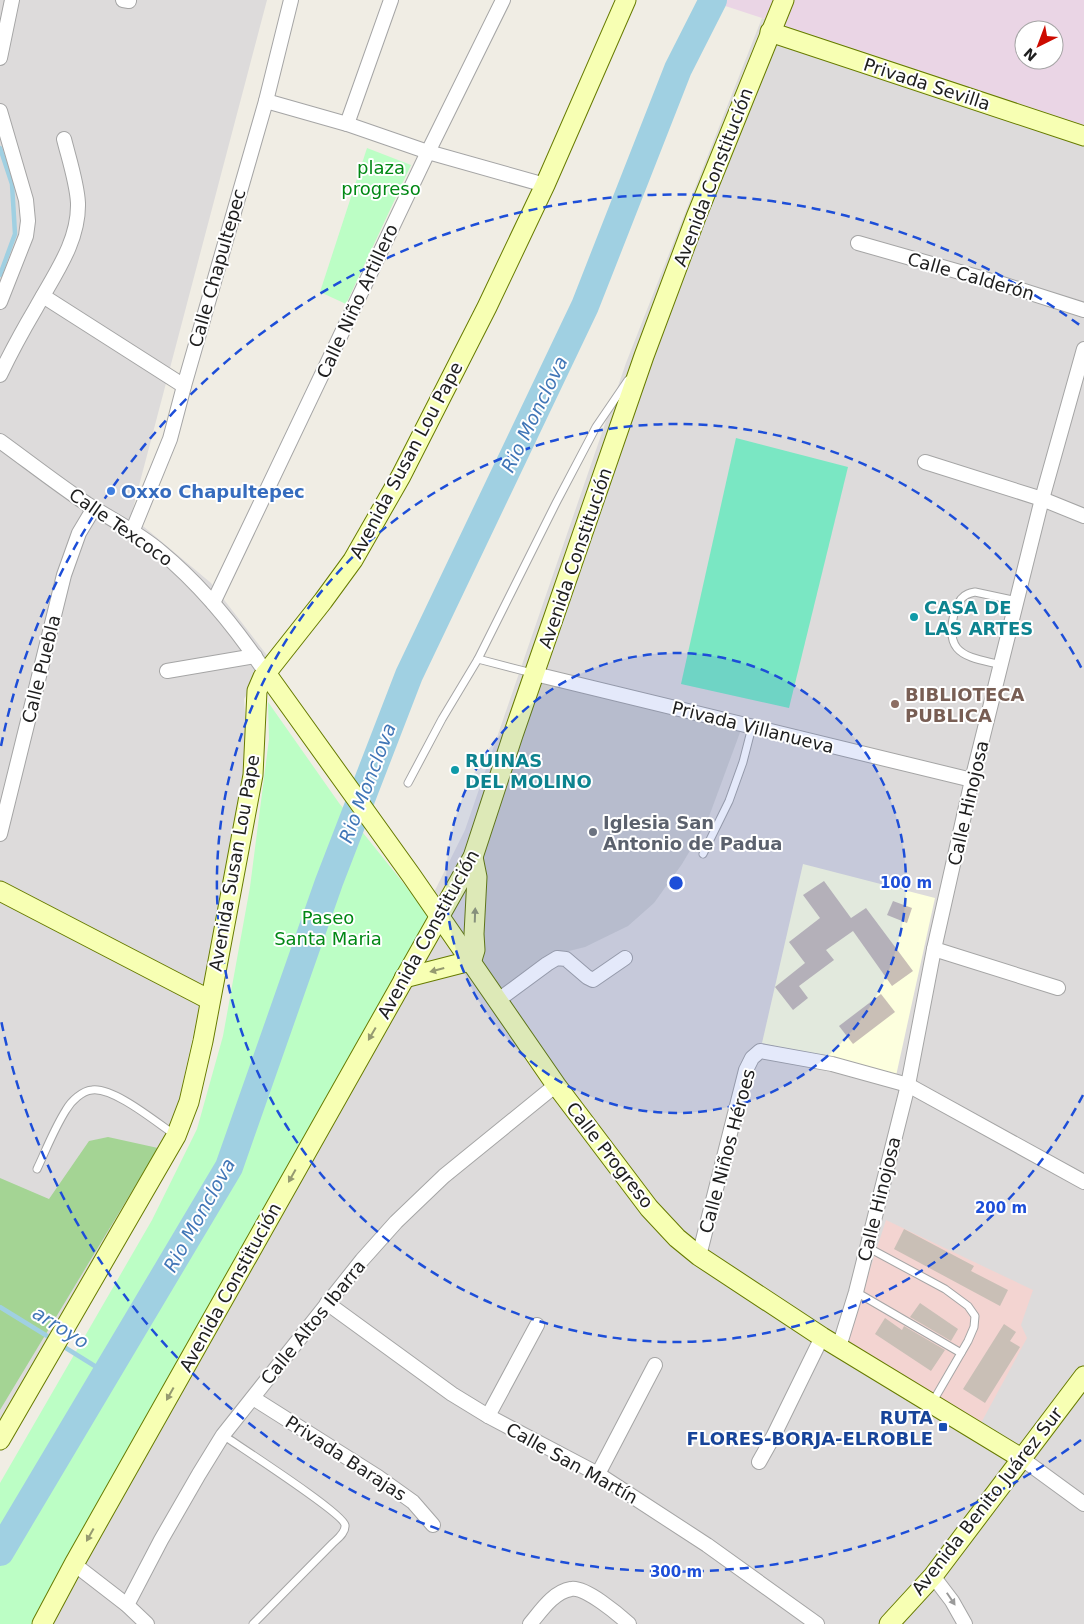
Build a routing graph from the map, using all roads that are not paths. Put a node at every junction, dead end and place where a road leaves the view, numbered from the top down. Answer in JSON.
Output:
{"nodes":[{"id":1,"x":12,"y":0,"type":"edge"},
{"id":2,"x":291,"y":0,"type":"edge"},
{"id":3,"x":391,"y":0,"type":"edge"},
{"id":4,"x":503,"y":0,"type":"edge"},
{"id":5,"x":626,"y":0,"type":"edge"},
{"id":6,"x":784,"y":0,"type":"edge"},
{"id":7,"x":770,"y":32,"type":"junction"},
{"id":8,"x":0,"y":58,"type":"edge"},
{"id":9,"x":266,"y":101,"type":"junction"},
{"id":10,"x":0,"y":111,"type":"edge"},
{"id":11,"x":348,"y":124,"type":"junction"},
{"id":12,"x":1084,"y":136,"type":"edge"},
{"id":13,"x":64,"y":139,"type":"dead end"},
{"id":14,"x":428,"y":152,"type":"junction"},
{"id":15,"x":546,"y":185,"type":"junction"},
{"id":16,"x":858,"y":243,"type":"dead end"},
{"id":17,"x":43,"y":296,"type":"junction"},
{"id":18,"x":0,"y":302,"type":"edge"},
{"id":19,"x":1084,"y":310,"type":"edge"},
{"id":20,"x":1084,"y":349,"type":"edge"},
{"id":21,"x":644,"y":356,"type":"junction"},
{"id":22,"x":0,"y":375,"type":"edge"},
{"id":23,"x":184,"y":386,"type":"junction"},
{"id":24,"x":0,"y":441,"type":"edge"},
{"id":25,"x":925,"y":462,"type":"dead end"},
{"id":26,"x":1042,"y":499,"type":"junction"},
{"id":27,"x":94,"y":508,"type":"junction"},
{"id":28,"x":1084,"y":516,"type":"edge"},
{"id":29,"x":132,"y":532,"type":"junction"},
{"id":30,"x":1017,"y":601,"type":"junction"},
{"id":31,"x":213,"y":603,"type":"junction"},
{"id":32,"x":255,"y":656,"type":"junction"},
{"id":33,"x":478,"y":659,"type":"junction"},
{"id":34,"x":1001,"y":665,"type":"junction"},
{"id":35,"x":167,"y":670,"type":"dead end"},
{"id":36,"x":266,"y":672,"type":"junction"},
{"id":37,"x":535,"y":674,"type":"junction"},
{"id":38,"x":752,"y":727,"type":"junction"},
{"id":39,"x":972,"y":780,"type":"junction"},
{"id":40,"x":408,"y":783,"type":"dead end"},
{"id":41,"x":0,"y":834,"type":"edge"},
{"id":42,"x":703,"y":854,"type":"dead end"},
{"id":43,"x":473,"y":857,"type":"junction"},
{"id":44,"x":0,"y":891,"type":"edge"},
{"id":45,"x":439,"y":916,"type":"junction"},
{"id":46,"x":934,"y":949,"type":"junction"},
{"id":47,"x":625,"y":958,"type":"dead end"},
{"id":48,"x":470,"y":962,"type":"junction"},
{"id":49,"x":404,"y":978,"type":"junction"},
{"id":50,"x":1058,"y":988,"type":"dead end"},
{"id":51,"x":210,"y":1000,"type":"junction"},
{"id":52,"x":497,"y":1001,"type":"junction"},
{"id":53,"x":556,"y":1085,"type":"junction"},
{"id":54,"x":908,"y":1085,"type":"junction"},
{"id":55,"x":176,"y":1136,"type":"junction"},
{"id":56,"x":37,"y":1169,"type":"dead end"},
{"id":57,"x":1084,"y":1182,"type":"edge"},
{"id":58,"x":867,"y":1247,"type":"junction"},
{"id":59,"x":700,"y":1256,"type":"junction"},
{"id":60,"x":856,"y":1292,"type":"junction"},
{"id":61,"x":327,"y":1303,"type":"junction"},
{"id":62,"x":537,"y":1326,"type":"dead end"},
{"id":63,"x":822,"y":1337,"type":"junction"},
{"id":64,"x":839,"y":1348,"type":"junction"},
{"id":65,"x":961,"y":1353,"type":"junction"},
{"id":66,"x":655,"y":1365,"type":"dead end"},
{"id":67,"x":1084,"y":1376,"type":"edge"},
{"id":68,"x":253,"y":1398,"type":"junction"},
{"id":69,"x":932,"y":1403,"type":"junction"},
{"id":70,"x":488,"y":1416,"type":"junction"},
{"id":71,"x":223,"y":1435,"type":"junction"},
{"id":72,"x":0,"y":1440,"type":"edge"},
{"id":73,"x":1021,"y":1458,"type":"junction"},
{"id":74,"x":759,"y":1462,"type":"dead end"},
{"id":75,"x":598,"y":1474,"type":"junction"},
{"id":76,"x":1084,"y":1504,"type":"edge"},
{"id":77,"x":433,"y":1525,"type":"dead end"},
{"id":78,"x":74,"y":1564,"type":"junction"},
{"id":79,"x":933,"y":1576,"type":"junction"},
{"id":80,"x":127,"y":1605,"type":"junction"},
{"id":81,"x":140,"y":1621,"type":"edge"},
{"id":82,"x":625,"y":1623,"type":"edge"},
{"id":83,"x":42,"y":1624,"type":"edge"},
{"id":84,"x":253,"y":1624,"type":"edge"},
{"id":85,"x":530,"y":1624,"type":"edge"},
{"id":86,"x":817,"y":1624,"type":"edge"},
{"id":87,"x":889,"y":1624,"type":"edge"},
{"id":88,"x":965,"y":1624,"type":"edge"}],
"edges":[{"from":1,"to":8,"type":"street"},
{"from":2,"to":9,"type":"street","name":"Calle Chapultepec"},
{"from":3,"to":11,"type":"street"},
{"from":4,"to":14,"type":"street","name":"Calle Niño Artillero"},
{"from":5,"to":15,"type":"street","name":"Avenida Susan Lou Pape"},
{"from":6,"to":7,"type":"street","name":"Avenida Constitución"},
{"from":7,"to":12,"type":"street","name":"Privada Sevilla"},
{"from":7,"to":21,"type":"street","name":"Avenida Constitución"},
{"from":9,"to":11,"type":"street"},
{"from":9,"to":23,"type":"street","name":"Calle Chapultepec"},
{"from":10,"to":18,"type":"street"},
{"from":11,"to":14,"type":"street"},
{"from":13,"to":17,"type":"street"},
{"from":14,"to":15,"type":"street"},
{"from":14,"to":31,"type":"street","name":"Calle Niño Artillero"},
{"from":15,"to":36,"type":"street","name":"Avenida Susan Lou Pape"},
{"from":16,"to":19,"type":"street","name":"Calle Calderón"},
{"from":17,"to":22,"type":"street"},
{"from":17,"to":23,"type":"street"},
{"from":20,"to":26,"type":"street","name":"Calle Hinojosa"},
{"from":21,"to":33,"type":"lane"},
{"from":21,"to":37,"type":"street","name":"Avenida Constitución"},
{"from":23,"to":29,"type":"street","name":"Calle Chapultepec"},
{"from":24,"to":27,"type":"street","name":"Calle Texcoco"},
{"from":25,"to":26,"type":"street"},
{"from":26,"to":28,"type":"street"},
{"from":26,"to":30,"type":"street","name":"Calle Hinojosa"},
{"from":27,"to":29,"type":"street","name":"Calle Texcoco"},
{"from":27,"to":41,"type":"street","name":"Calle Puebla"},
{"from":29,"to":31,"type":"street","name":"Calle Texcoco"},
{"from":30,"to":34,"type":"street","name":"Calle Hinojosa"},
{"from":30,"to":34,"type":"lane"},
{"from":31,"to":32,"type":"street","name":"Calle Texcoco"},
{"from":32,"to":35,"type":"street"},
{"from":32,"to":36,"type":"street","name":"Calle Texcoco"},
{"from":33,"to":37,"type":"lane"},
{"from":33,"to":40,"type":"lane"},
{"from":34,"to":39,"type":"street","name":"Calle Hinojosa"},
{"from":36,"to":45,"type":"street","name":"Calle Progreso"},
{"from":36,"to":51,"type":"street","name":"Avenida Susan Lou Pape"},
{"from":37,"to":38,"type":"street","name":"Privada Villanueva"},
{"from":37,"to":43,"type":"street","name":"Avenida Constitución"},
{"from":38,"to":39,"type":"street","name":"Privada Villanueva"},
{"from":38,"to":42,"type":"lane"},
{"from":39,"to":46,"type":"street","name":"Calle Hinojosa"},
{"from":43,"to":45,"type":"street","name":"Avenida Constitución"},
{"from":48,"to":43,"type":"street","one_way":true},
{"from":44,"to":51,"type":"street"},
{"from":45,"to":48,"type":"street","name":"Calle Progreso"},
{"from":45,"to":49,"type":"street","name":"Avenida Constitución"},
{"from":46,"to":50,"type":"street"},
{"from":46,"to":54,"type":"street","name":"Calle Hinojosa"},
{"from":47,"to":52,"type":"street"},
{"from":48,"to":49,"type":"street","one_way":true},
{"from":48,"to":52,"type":"street","name":"Calle Progreso"},
{"from":49,"to":78,"type":"street","name":"Avenida Constitución","one_way":true},
{"from":51,"to":55,"type":"street","name":"Avenida Susan Lou Pape"},
{"from":52,"to":53,"type":"street","name":"Calle Progreso"},
{"from":53,"to":59,"type":"street","name":"Calle Progreso"},
{"from":53,"to":61,"type":"street","name":"Calle Altos Ibarra"},
{"from":54,"to":57,"type":"street"},
{"from":54,"to":58,"type":"street","name":"Calle Hinojosa"},
{"from":54,"to":59,"type":"street","name":"Calle Niños Héroes"},
{"from":55,"to":56,"type":"lane"},
{"from":55,"to":72,"type":"street","name":"Avenida Susan Lou Pape"},
{"from":58,"to":60,"type":"street","name":"Calle Hinojosa"},
{"from":58,"to":65,"type":"lane"},
{"from":59,"to":63,"type":"street","name":"Calle Progreso"},
{"from":60,"to":64,"type":"street","name":"Calle Hinojosa"},
{"from":60,"to":65,"type":"lane"},
{"from":61,"to":68,"type":"street","name":"Calle Altos Ibarra"},
{"from":61,"to":70,"type":"street","name":"Calle San Martín"},
{"from":62,"to":70,"type":"street"},
{"from":63,"to":64,"type":"street","name":"Calle Progreso"},
{"from":63,"to":74,"type":"street"},
{"from":64,"to":69,"type":"street","name":"Calle Progreso"},
{"from":65,"to":69,"type":"lane"},
{"from":66,"to":75,"type":"street"},
{"from":67,"to":73,"type":"street","name":"Avenida Benito Juárez Sur"},
{"from":68,"to":71,"type":"street","name":"Calle Altos Ibarra"},
{"from":68,"to":77,"type":"street","name":"Privada Barajas"},
{"from":69,"to":73,"type":"street","name":"Calle Progreso"},
{"from":70,"to":75,"type":"street","name":"Calle San Martín"},
{"from":71,"to":80,"type":"street","name":"Calle Altos Ibarra"},
{"from":71,"to":84,"type":"lane"},
{"from":73,"to":76,"type":"street","name":"Calle Progreso"},
{"from":73,"to":79,"type":"street","name":"Avenida Benito Juárez Sur"},
{"from":75,"to":86,"type":"street","name":"Calle San Martín"},
{"from":78,"to":80,"type":"street"},
{"from":78,"to":83,"type":"street","name":"Avenida Constitución"},
{"from":79,"to":87,"type":"street","name":"Avenida Benito Juárez Sur"},
{"from":79,"to":88,"type":"street","one_way":true},
{"from":80,"to":81,"type":"street"},
{"from":82,"to":85,"type":"street"}]}
